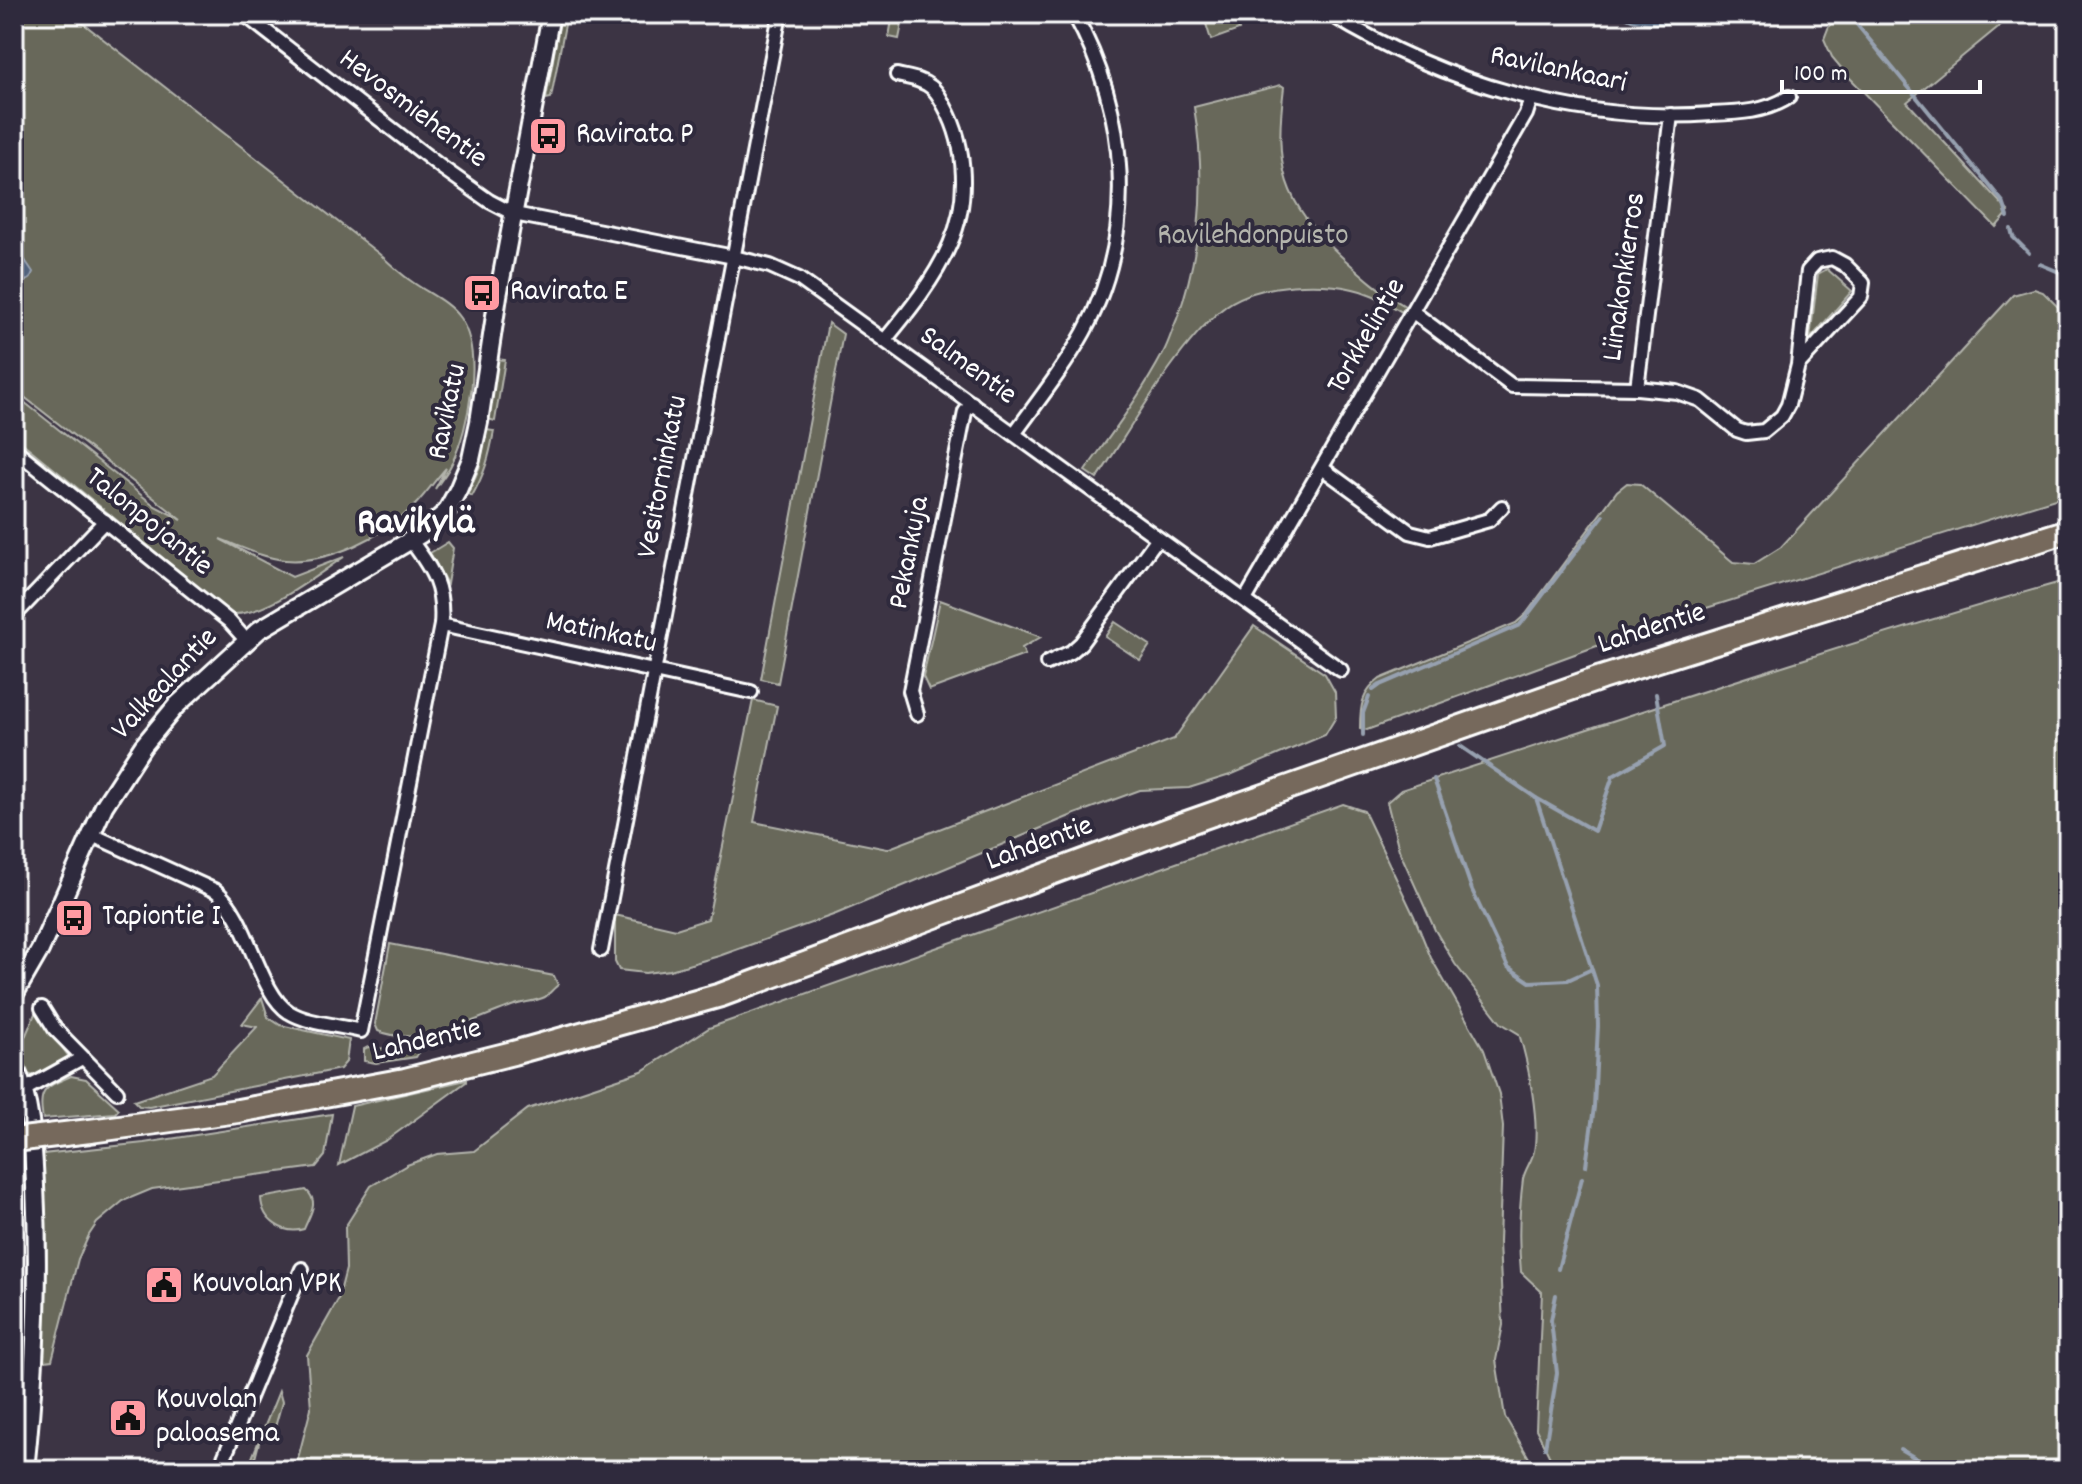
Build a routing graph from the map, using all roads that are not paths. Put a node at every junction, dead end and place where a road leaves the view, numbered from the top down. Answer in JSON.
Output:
{"nodes":[{"id":1,"x":244,"y":14,"type":"edge"},
{"id":2,"x":269,"y":14,"type":"edge"},
{"id":3,"x":551,"y":14,"type":"edge"},
{"id":4,"x":780,"y":14,"type":"edge"},
{"id":5,"x":1074,"y":14,"type":"edge"},
{"id":6,"x":1330,"y":14,"type":"edge"},
{"id":7,"x":259,"y":26,"type":"junction"},
{"id":8,"x":897,"y":75,"type":"dead end"},
{"id":9,"x":1789,"y":97,"type":"dead end"},
{"id":10,"x":1531,"y":98,"type":"junction"},
{"id":11,"x":1671,"y":115,"type":"junction"},
{"id":12,"x":514,"y":214,"type":"junction"},
{"id":13,"x":734,"y":257,"type":"junction"},
{"id":14,"x":1413,"y":312,"type":"junction"},
{"id":15,"x":885,"y":340,"type":"junction"},
{"id":16,"x":1798,"y":365,"type":"junction"},
{"id":17,"x":1637,"y":388,"type":"junction"},
{"id":18,"x":972,"y":403,"type":"junction"},
{"id":19,"x":1014,"y":434,"type":"junction"},
{"id":20,"x":14,"y":449,"type":"edge"},
{"id":21,"x":1322,"y":468,"type":"junction"},
{"id":22,"x":1502,"y":507,"type":"dead end"},
{"id":23,"x":105,"y":521,"type":"junction"},
{"id":24,"x":2068,"y":531,"type":"edge"},
{"id":25,"x":1157,"y":539,"type":"junction"},
{"id":26,"x":411,"y":541,"type":"junction"},
{"id":27,"x":1245,"y":600,"type":"junction"},
{"id":28,"x":14,"y":616,"type":"edge"},
{"id":29,"x":441,"y":625,"type":"junction"},
{"id":30,"x":246,"y":640,"type":"junction"},
{"id":31,"x":1047,"y":663,"type":"dead end"},
{"id":32,"x":1341,"y":670,"type":"dead end"},
{"id":33,"x":652,"y":672,"type":"junction"},
{"id":34,"x":751,"y":692,"type":"dead end"},
{"id":35,"x":917,"y":714,"type":"dead end"},
{"id":36,"x":90,"y":834,"type":"junction"},
{"id":37,"x":43,"y":942,"type":"junction"},
{"id":38,"x":601,"y":950,"type":"dead end"},
{"id":39,"x":14,"y":972,"type":"edge"},
{"id":40,"x":14,"y":995,"type":"edge"},
{"id":41,"x":42,"y":1008,"type":"dead end"},
{"id":42,"x":82,"y":1058,"type":"junction"},
{"id":43,"x":14,"y":1065,"type":"edge"},
{"id":44,"x":24,"y":1090,"type":"junction"},
{"id":45,"x":117,"y":1092,"type":"dead end"},
{"id":46,"x":14,"y":1140,"type":"edge"},
{"id":47,"x":302,"y":1269,"type":"dead end"},
{"id":48,"x":25,"y":1470,"type":"edge"},
{"id":49,"x":219,"y":1470,"type":"edge"}],
"edges":[{"from":1,"to":7,"type":"street","name":"Hevosmiehentie"},
{"from":2,"to":7,"type":"street"},
{"from":3,"to":12,"type":"street","name":"Ravikatu"},
{"from":4,"to":13,"type":"street","name":"Vesitorninkatu"},
{"from":5,"to":19,"type":"street"},
{"from":6,"to":10,"type":"street","name":"Ravilankaari"},
{"from":7,"to":12,"type":"street","name":"Hevosmiehentie"},
{"from":8,"to":15,"type":"street"},
{"from":9,"to":11,"type":"street","name":"Ravilankaari"},
{"from":10,"to":11,"type":"street","name":"Ravilankaari"},
{"from":10,"to":14,"type":"street","name":"Torkkelintie"},
{"from":11,"to":17,"type":"street","name":"Liinakonkierros"},
{"from":12,"to":13,"type":"street","name":"Salmentie"},
{"from":12,"to":26,"type":"street","name":"Ravikatu"},
{"from":13,"to":15,"type":"street","name":"Salmentie"},
{"from":13,"to":33,"type":"street","name":"Vesitorninkatu"},
{"from":14,"to":17,"type":"street","name":"Liinakonkierros"},
{"from":14,"to":21,"type":"street","name":"Torkkelintie"},
{"from":15,"to":18,"type":"street","name":"Salmentie"},
{"from":16,"to":16,"type":"street"},
{"from":16,"to":17,"type":"street"},
{"from":18,"to":19,"type":"street","name":"Salmentie"},
{"from":18,"to":35,"type":"street","name":"Pekankuja"},
{"from":19,"to":25,"type":"street","name":"Salmentie"},
{"from":20,"to":23,"type":"street","name":"Talonpojantie"},
{"from":21,"to":22,"type":"street"},
{"from":21,"to":27,"type":"street","name":"Torkkelintie"},
{"from":23,"to":28,"type":"street"},
{"from":23,"to":30,"type":"street","name":"Talonpojantie"},
{"from":24,"to":46,"type":"highway","name":"Lahdentie","bridge":true},
{"from":25,"to":27,"type":"street","name":"Salmentie"},
{"from":25,"to":31,"type":"street"},
{"from":26,"to":29,"type":"street"},
{"from":26,"to":30,"type":"street","name":"Valkealantie"},
{"from":27,"to":32,"type":"street","name":"Salmentie"},
{"from":29,"to":33,"type":"street","name":"Matinkatu"},
{"from":29,"to":36,"type":"street"},
{"from":30,"to":36,"type":"street","name":"Valkealantie"},
{"from":33,"to":34,"type":"street","name":"Matinkatu"},
{"from":33,"to":38,"type":"street","name":"Vesitorninkatu"},
{"from":36,"to":37,"type":"street","name":"Valkealantie"},
{"from":37,"to":39,"type":"street","name":"Valkealantie"},
{"from":37,"to":40,"type":"street","name":"Valkealantie"},
{"from":41,"to":42,"type":"street"},
{"from":42,"to":44,"type":"street"},
{"from":42,"to":45,"type":"street"},
{"from":43,"to":44,"type":"street"},
{"from":44,"to":48,"type":"street"},
{"from":47,"to":49,"type":"street"}]}
